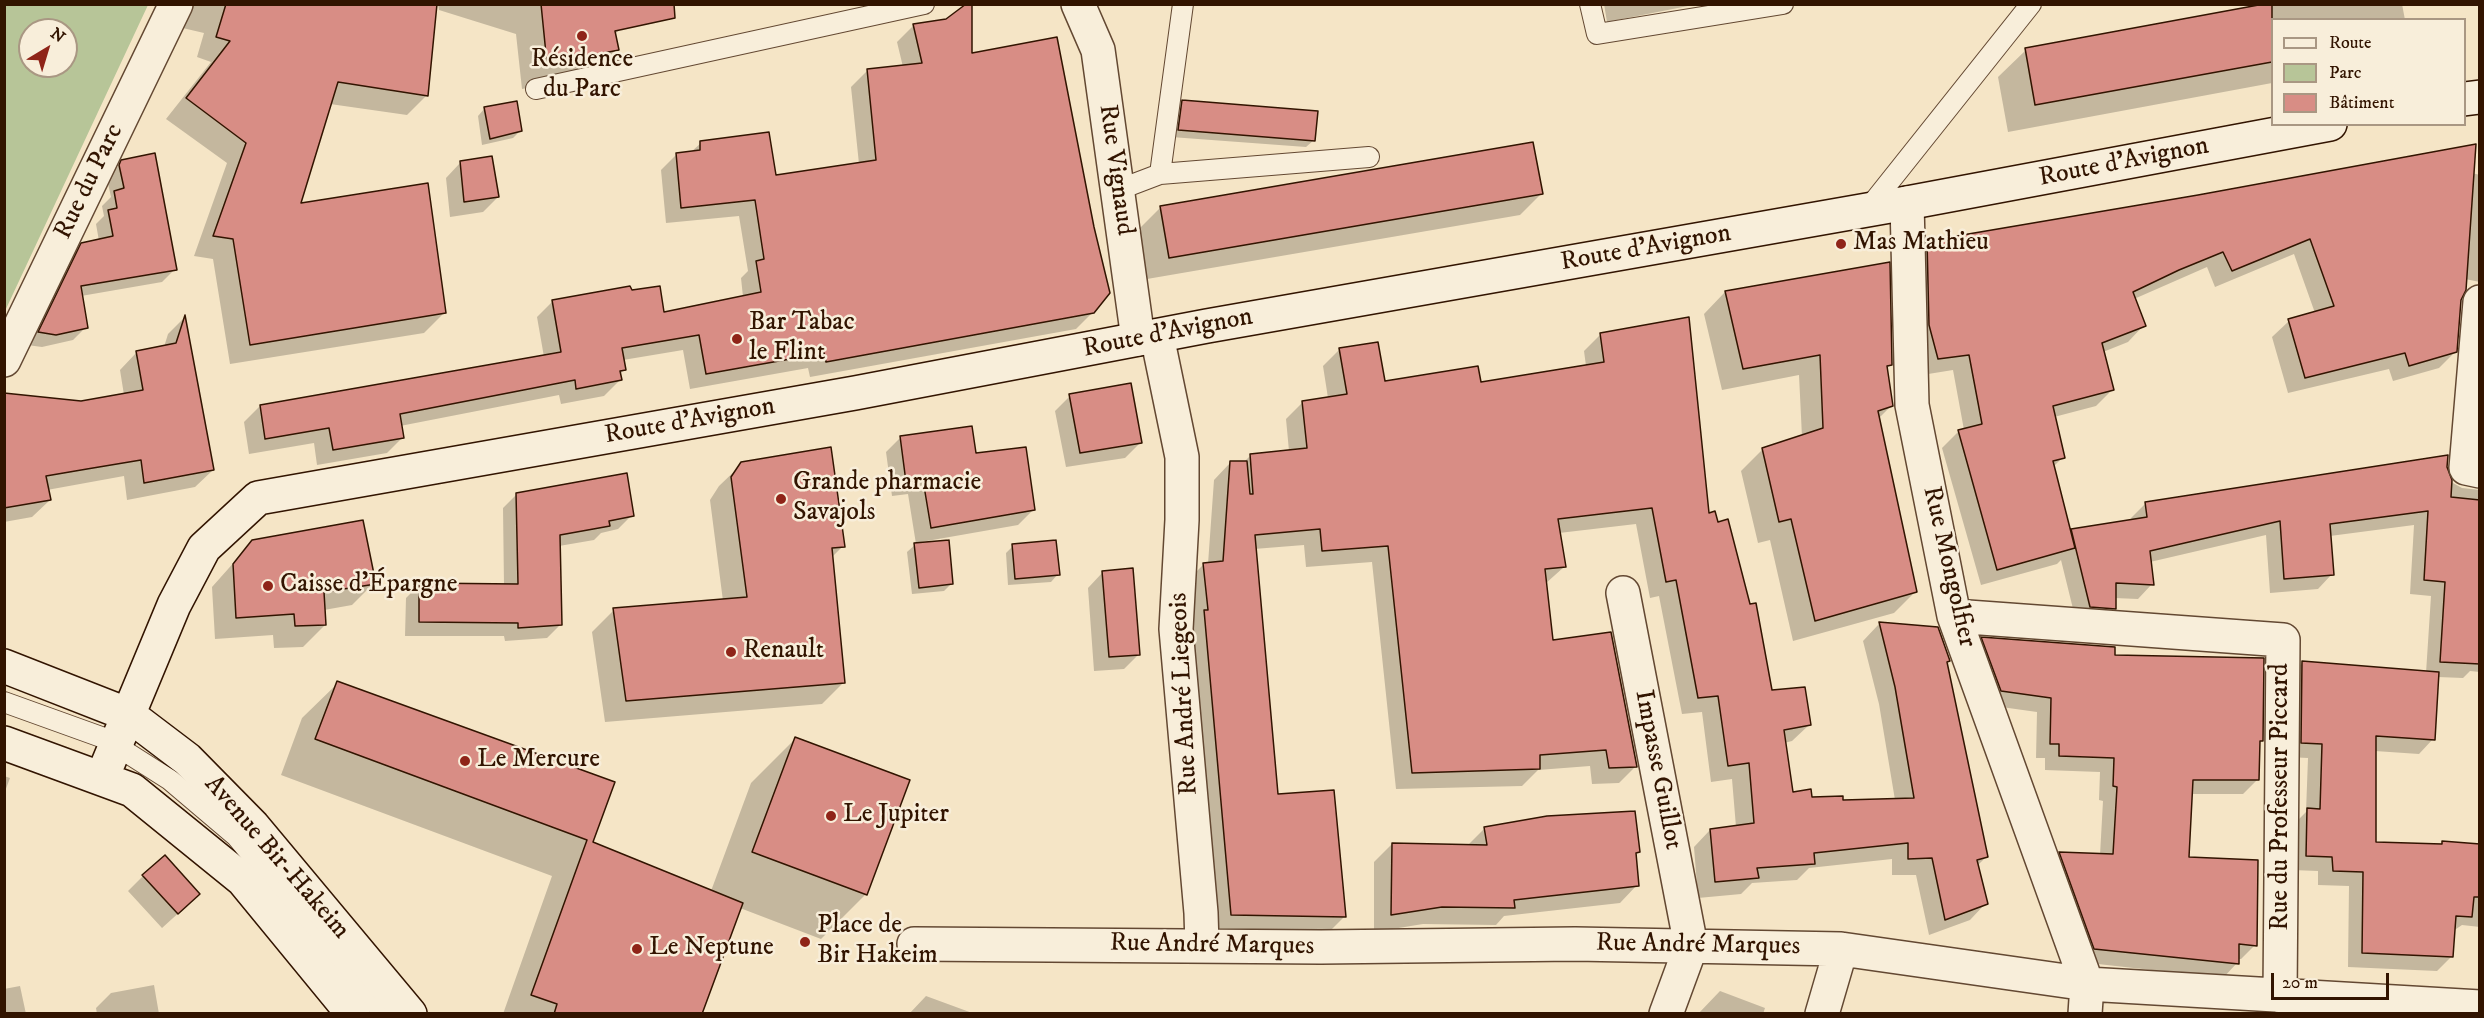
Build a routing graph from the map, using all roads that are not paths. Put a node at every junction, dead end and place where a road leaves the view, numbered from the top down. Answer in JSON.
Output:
{"nodes":[{"id":1,"x":176,"y":4,"type":"edge"},
{"id":2,"x":924,"y":4,"type":"edge"},
{"id":3,"x":1078,"y":4,"type":"edge"},
{"id":4,"x":1183,"y":4,"type":"edge"},
{"id":5,"x":1590,"y":4,"type":"edge"},
{"id":6,"x":1783,"y":4,"type":"edge"},
{"id":7,"x":2031,"y":4,"type":"edge"},
{"id":8,"x":536,"y":89,"type":"dead end"},
{"id":9,"x":2319,"y":126,"type":"edge"},
{"id":10,"x":1369,"y":157,"type":"dead end"},
{"id":11,"x":1160,"y":174,"type":"junction"},
{"id":12,"x":1118,"y":190,"type":"junction"},
{"id":13,"x":1907,"y":203,"type":"junction"},
{"id":14,"x":1867,"y":210,"type":"junction"},
{"id":15,"x":2480,"y":302,"type":"edge"},
{"id":16,"x":1148,"y":338,"type":"junction"},
{"id":17,"x":4,"y":360,"type":"edge"},
{"id":18,"x":2480,"y":471,"type":"edge"},
{"id":19,"x":1623,"y":593,"type":"dead end"},
{"id":20,"x":1954,"y":616,"type":"junction"},
{"id":21,"x":4,"y":666,"type":"edge"},
{"id":22,"x":4,"y":702,"type":"edge"},
{"id":23,"x":129,"y":715,"type":"junction"},
{"id":24,"x":4,"y":743,"type":"edge"},
{"id":25,"x":115,"y":744,"type":"junction"},
{"id":26,"x":102,"y":778,"type":"junction"},
{"id":27,"x":236,"y":836,"type":"junction"},
{"id":28,"x":243,"y":880,"type":"junction"},
{"id":29,"x":914,"y":944,"type":"dead end"},
{"id":30,"x":1202,"y":945,"type":"junction"},
{"id":31,"x":1691,"y":946,"type":"junction"},
{"id":32,"x":1841,"y":949,"type":"junction"},
{"id":33,"x":2280,"y":996,"type":"junction"},
{"id":34,"x":2086,"y":999,"type":"edge"},
{"id":35,"x":2480,"y":1007,"type":"edge"},
{"id":36,"x":353,"y":1014,"type":"edge"},
{"id":37,"x":384,"y":1014,"type":"edge"},
{"id":38,"x":410,"y":1014,"type":"edge"},
{"id":39,"x":1666,"y":1014,"type":"edge"},
{"id":40,"x":1822,"y":1014,"type":"edge"}],
"edges":[{"from":1,"to":17,"type":"street","name":"Rue du Parc"},
{"from":2,"to":8,"type":"lane"},
{"from":3,"to":12,"type":"street","name":"Rue Vignaud"},
{"from":4,"to":11,"type":"lane"},
{"from":5,"to":6,"type":"lane"},
{"from":7,"to":14,"type":"lane"},
{"from":9,"to":13,"type":"street","name":"Route d'Avignon"},
{"from":10,"to":11,"type":"lane"},
{"from":11,"to":12,"type":"lane"},
{"from":12,"to":16,"type":"street","name":"Rue Vignaud"},
{"from":13,"to":14,"type":"street","name":"Route d'Avignon"},
{"from":13,"to":20,"type":"street","name":"Rue Mongolfier"},
{"from":14,"to":16,"type":"street","name":"Route d'Avignon"},
{"from":15,"to":18,"type":"street"},
{"from":16,"to":23,"type":"street","name":"Route d'Avignon"},
{"from":16,"to":30,"type":"street","name":"Rue André Liegeois"},
{"from":19,"to":31,"type":"street","name":"Impasse Guillot"},
{"from":20,"to":33,"type":"street","name":"Rue du Professeur Piccard"},
{"from":20,"to":34,"type":"street","name":"Rue Mongolfier"},
{"from":21,"to":23,"type":"street"},
{"from":22,"to":25,"type":"lane"},
{"from":23,"to":25,"type":"street","name":"Route d'Avignon"},
{"from":23,"to":38,"type":"street","name":"Avenue Bir-Hakeim"},
{"from":24,"to":26,"type":"street"},
{"from":25,"to":26,"type":"street","name":"Route d'Avignon"},
{"from":25,"to":27,"type":"lane"},
{"from":26,"to":28,"type":"street","name":"Avenue Bir-Hakeim"},
{"from":27,"to":28,"type":"lane"},
{"from":27,"to":37,"type":"lane"},
{"from":28,"to":36,"type":"street","name":"Avenue Bir-Hakeim"},
{"from":29,"to":30,"type":"street","name":"Rue André Marques"},
{"from":30,"to":31,"type":"street","name":"Rue André Marques"},
{"from":31,"to":32,"type":"street","name":"Rue André Marques"},
{"from":31,"to":39,"type":"street"},
{"from":32,"to":34,"type":"street","name":"Rue André Marques"},
{"from":32,"to":40,"type":"street"},
{"from":33,"to":34,"type":"street","name":"Rue André Marques"},
{"from":33,"to":35,"type":"street","name":"Rue André Marques"}]}
